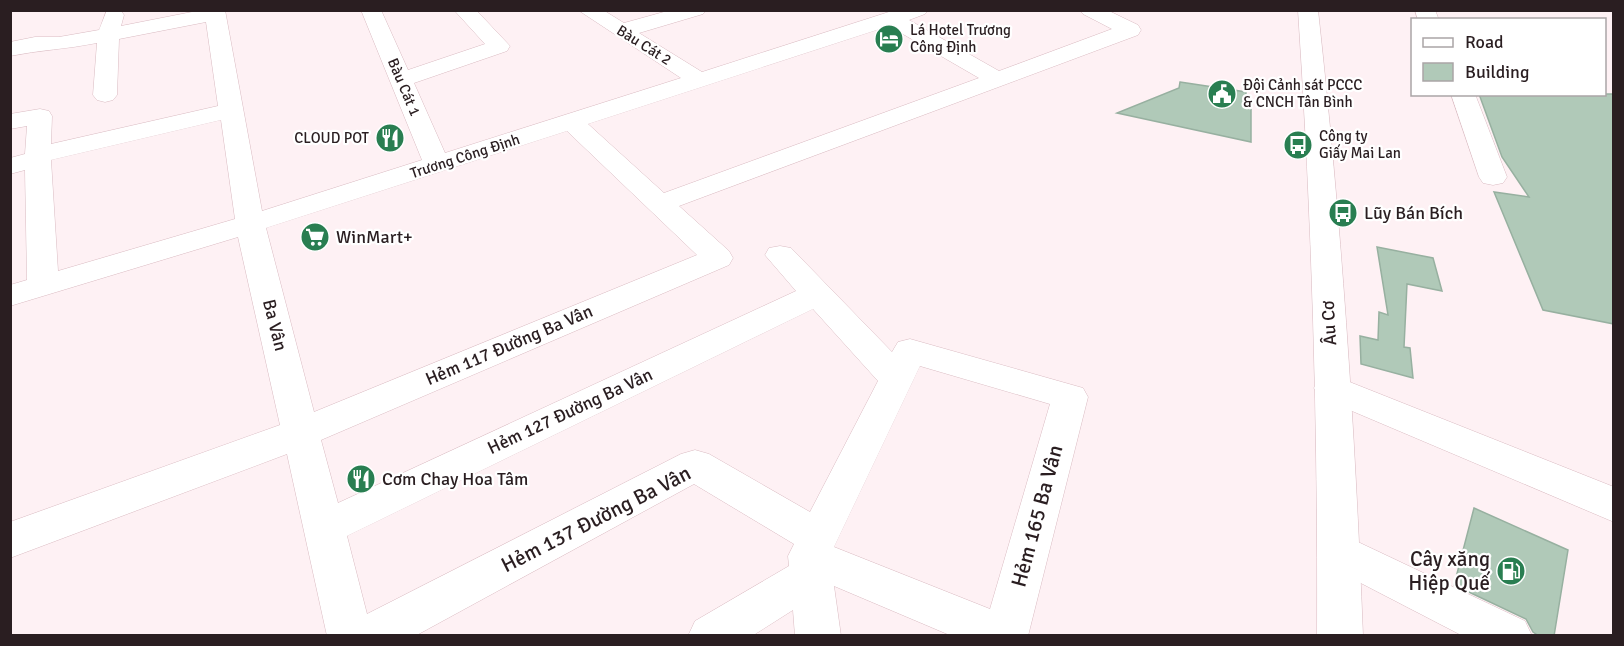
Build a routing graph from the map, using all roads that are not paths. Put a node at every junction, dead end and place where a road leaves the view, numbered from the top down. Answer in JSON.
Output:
{"nodes":[{"id":1,"x":115,"y":10,"type":"edge"},
{"id":2,"x":371,"y":10,"type":"edge"},
{"id":3,"x":464,"y":10,"type":"edge"},
{"id":4,"x":588,"y":10,"type":"edge"},
{"id":5,"x":696,"y":10,"type":"edge"},
{"id":6,"x":855,"y":10,"type":"edge"},
{"id":7,"x":918,"y":10,"type":"edge"},
{"id":8,"x":1090,"y":10,"type":"edge"},
{"id":9,"x":1308,"y":10,"type":"edge"},
{"id":10,"x":216,"y":12,"type":"edge"},
{"id":11,"x":885,"y":21,"type":"junction"},
{"id":12,"x":621,"y":32,"type":"junction"},
{"id":13,"x":108,"y":34,"type":"junction"},
{"id":14,"x":10,"y":49,"type":"edge"},
{"id":15,"x":998,"y":79,"type":"junction"},
{"id":16,"x":401,"y":80,"type":"junction"},
{"id":17,"x":700,"y":80,"type":"junction"},
{"id":18,"x":105,"y":95,"type":"dead end"},
{"id":19,"x":1464,"y":96,"type":"edge"},
{"id":20,"x":232,"y":110,"type":"junction"},
{"id":21,"x":10,"y":122,"type":"edge"},
{"id":22,"x":572,"y":122,"type":"junction"},
{"id":23,"x":437,"y":164,"type":"junction"},
{"id":24,"x":10,"y":166,"type":"edge"},
{"id":25,"x":1493,"y":177,"type":"dead end"},
{"id":26,"x":660,"y":204,"type":"junction"},
{"id":27,"x":250,"y":224,"type":"junction"},
{"id":28,"x":780,"y":255,"type":"dead end"},
{"id":29,"x":43,"y":286,"type":"junction"},
{"id":30,"x":817,"y":294,"type":"junction"},
{"id":31,"x":10,"y":296,"type":"edge"},
{"id":32,"x":897,"y":379,"type":"junction"},
{"id":33,"x":1332,"y":388,"type":"junction"},
{"id":34,"x":301,"y":433,"type":"junction"},
{"id":35,"x":1614,"y":505,"type":"edge"},
{"id":36,"x":324,"y":528,"type":"junction"},
{"id":37,"x":10,"y":540,"type":"edge"},
{"id":38,"x":1339,"y":551,"type":"junction"},
{"id":39,"x":813,"y":556,"type":"junction"},
{"id":40,"x":350,"y":636,"type":"edge"},
{"id":41,"x":370,"y":636,"type":"edge"},
{"id":42,"x":711,"y":636,"type":"edge"},
{"id":43,"x":818,"y":636,"type":"edge"},
{"id":44,"x":1005,"y":636,"type":"edge"},
{"id":45,"x":1340,"y":636,"type":"edge"},
{"id":46,"x":1509,"y":636,"type":"edge"}],
"edges":[{"from":1,"to":13,"type":"street"},
{"from":2,"to":16,"type":"street","name":"Bàu Cát 1"},
{"from":3,"to":16,"type":"street"},
{"from":4,"to":12,"type":"street","name":"Bàu Cát 2"},
{"from":5,"to":12,"type":"street"},
{"from":6,"to":11,"type":"street"},
{"from":7,"to":11,"type":"street","name":"Trương Công Định"},
{"from":8,"to":15,"type":"street"},
{"from":9,"to":33,"type":"street","name":"Âu Cơ"},
{"from":10,"to":13,"type":"street"},
{"from":10,"to":20,"type":"street","name":"Ba Vân"},
{"from":11,"to":15,"type":"street"},
{"from":11,"to":17,"type":"street","name":"Trương Công Định"},
{"from":12,"to":17,"type":"street","name":"Bàu Cát 2"},
{"from":13,"to":14,"type":"street"},
{"from":13,"to":18,"type":"street"},
{"from":15,"to":26,"type":"street"},
{"from":16,"to":23,"type":"street","name":"Bàu Cát 1"},
{"from":17,"to":22,"type":"street","name":"Trương Công Định"},
{"from":19,"to":25,"type":"street"},
{"from":20,"to":21,"type":"street"},
{"from":20,"to":27,"type":"street","name":"Ba Vân"},
{"from":22,"to":23,"type":"street","name":"Trương Công Định"},
{"from":22,"to":26,"type":"street"},
{"from":23,"to":27,"type":"street","name":"Trương Công Định"},
{"from":24,"to":29,"type":"street"},
{"from":26,"to":34,"type":"street","name":"Hẻm 117 Đường Ba Vân"},
{"from":27,"to":29,"type":"street","name":"Trương Công Định"},
{"from":27,"to":34,"type":"street","name":"Ba Vân"},
{"from":28,"to":30,"type":"street"},
{"from":29,"to":31,"type":"street","name":"Trương Công Định"},
{"from":30,"to":32,"type":"street"},
{"from":30,"to":36,"type":"street","name":"Hẻm 127 Đường Ba Vân"},
{"from":32,"to":39,"type":"street"},
{"from":32,"to":44,"type":"street","name":"Hẻm 165 Ba Vân"},
{"from":33,"to":35,"type":"street"},
{"from":33,"to":38,"type":"street","name":"Âu Cơ"},
{"from":34,"to":36,"type":"street","name":"Ba Vân"},
{"from":34,"to":37,"type":"street","name":"Hẻm 117 Đường Ba Vân"},
{"from":36,"to":40,"type":"street","name":"Ba Vân"},
{"from":38,"to":45,"type":"street","name":"Âu Cơ"},
{"from":38,"to":46,"type":"street"},
{"from":39,"to":41,"type":"street","name":"Hẻm 137 Đường Ba Vân"},
{"from":39,"to":42,"type":"street"},
{"from":39,"to":43,"type":"street"},
{"from":39,"to":44,"type":"street"}]}
